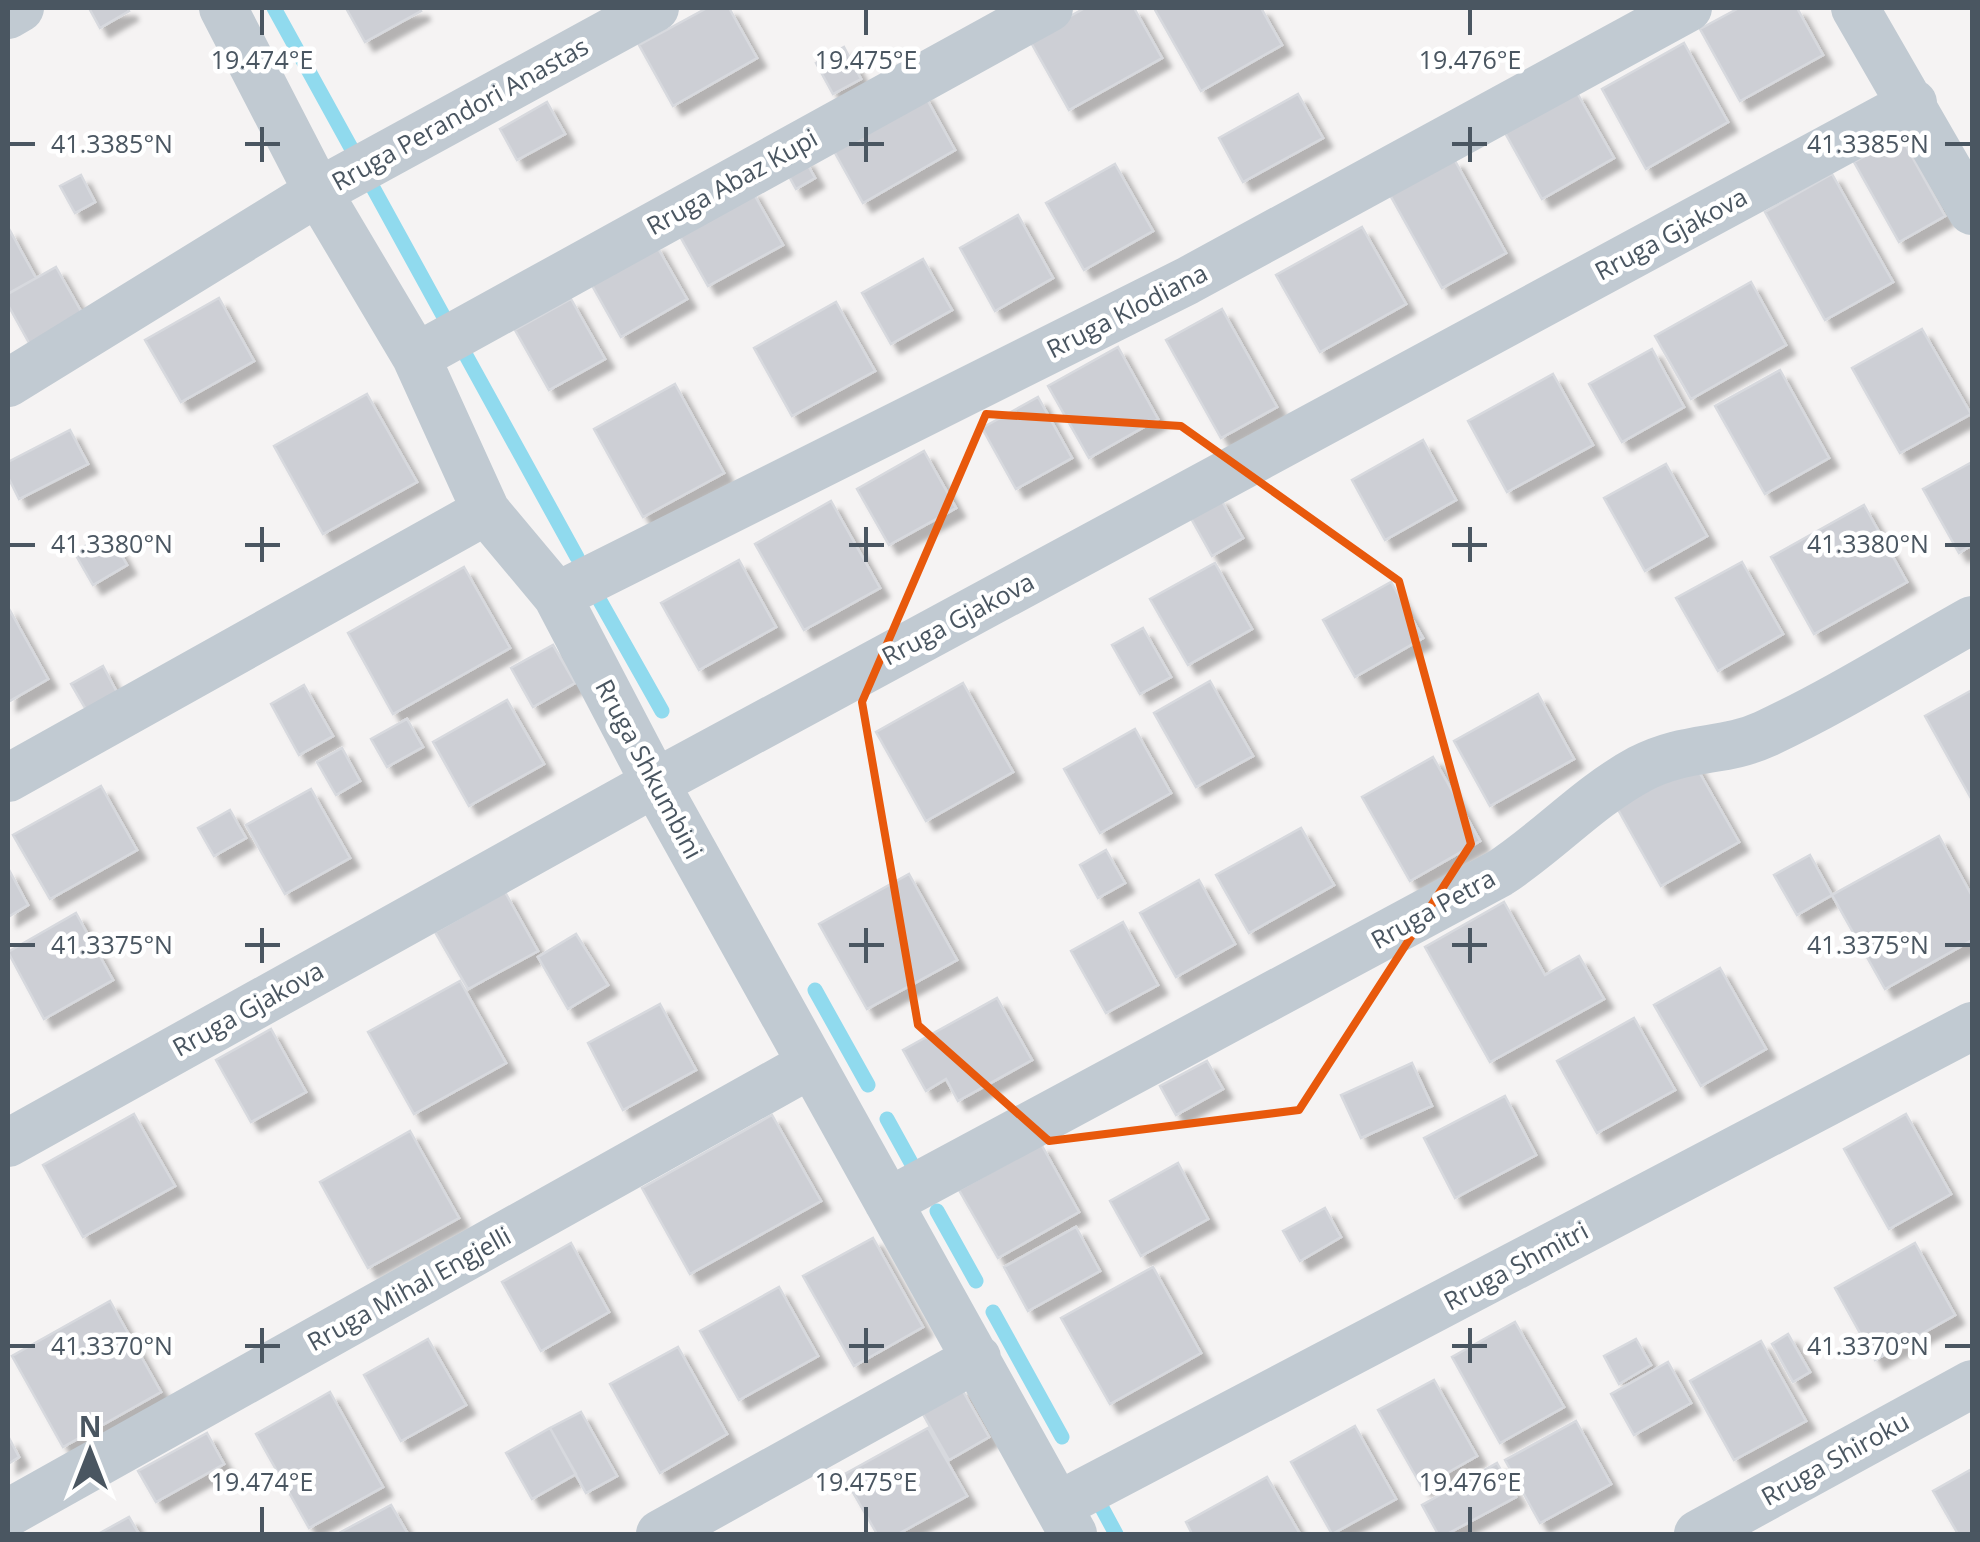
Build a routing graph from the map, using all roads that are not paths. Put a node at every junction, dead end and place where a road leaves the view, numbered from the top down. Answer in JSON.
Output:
{"nodes":[{"id":1,"x":20,"y":8,"type":"edge"},
{"id":2,"x":223,"y":8,"type":"edge"},
{"id":3,"x":655,"y":8,"type":"edge"},
{"id":4,"x":1049,"y":8,"type":"edge"},
{"id":5,"x":1688,"y":8,"type":"edge"},
{"id":6,"x":1855,"y":8,"type":"edge"},
{"id":7,"x":8,"y":14,"type":"edge"},
{"id":8,"x":1913,"y":103,"type":"junction"},
{"id":9,"x":318,"y":192,"type":"junction"},
{"id":10,"x":1972,"y":211,"type":"edge"},
{"id":11,"x":416,"y":357,"type":"junction"},
{"id":12,"x":8,"y":383,"type":"edge"},
{"id":13,"x":486,"y":511,"type":"junction"},
{"id":14,"x":557,"y":596,"type":"junction"},
{"id":15,"x":1972,"y":620,"type":"edge"},
{"id":16,"x":8,"y":778,"type":"edge"},
{"id":17,"x":655,"y":783,"type":"junction"},
{"id":18,"x":1972,"y":1026,"type":"edge"},
{"id":19,"x":810,"y":1064,"type":"junction"},
{"id":20,"x":8,"y":1143,"type":"edge"},
{"id":21,"x":888,"y":1202,"type":"junction"},
{"id":22,"x":977,"y":1358,"type":"junction"},
{"id":23,"x":1972,"y":1384,"type":"edge"},
{"id":24,"x":8,"y":1513,"type":"edge"},
{"id":25,"x":1066,"y":1520,"type":"edge"},
{"id":26,"x":660,"y":1534,"type":"edge"},
{"id":27,"x":1698,"y":1534,"type":"edge"}],
"edges":[{"from":1,"to":7,"type":"street"},
{"from":2,"to":9,"type":"street","name":"Rruga Shkumbini"},
{"from":3,"to":9,"type":"street","name":"Rruga Perandori Anastas"},
{"from":4,"to":11,"type":"street","name":"Rruga Abaz Kupi"},
{"from":5,"to":14,"type":"street","name":"Rruga Klodiana"},
{"from":6,"to":8,"type":"street"},
{"from":8,"to":10,"type":"street"},
{"from":8,"to":17,"type":"street","name":"Rruga Gjakova"},
{"from":9,"to":11,"type":"street","name":"Rruga Shkumbini"},
{"from":9,"to":12,"type":"street","name":"Rruga Perandori Anastas"},
{"from":11,"to":13,"type":"street","name":"Rruga Shkumbini"},
{"from":13,"to":14,"type":"street","name":"Rruga Shkumbini"},
{"from":13,"to":16,"type":"street"},
{"from":14,"to":17,"type":"street","name":"Rruga Shkumbini"},
{"from":15,"to":21,"type":"street","name":"Rruga Petra"},
{"from":17,"to":19,"type":"street","name":"Rruga Shkumbini"},
{"from":17,"to":20,"type":"street","name":"Rruga Gjakova"},
{"from":18,"to":25,"type":"street","name":"Rruga Shmitri"},
{"from":19,"to":21,"type":"street","name":"Rruga Shkumbini"},
{"from":19,"to":24,"type":"street","name":"Rruga Mihal Engjelli"},
{"from":21,"to":22,"type":"street","name":"Rruga Shkumbini"},
{"from":22,"to":25,"type":"street","name":"Rruga Shkumbini"},
{"from":22,"to":26,"type":"street"},
{"from":23,"to":27,"type":"street","name":"Rruga Shiroku"}]}
